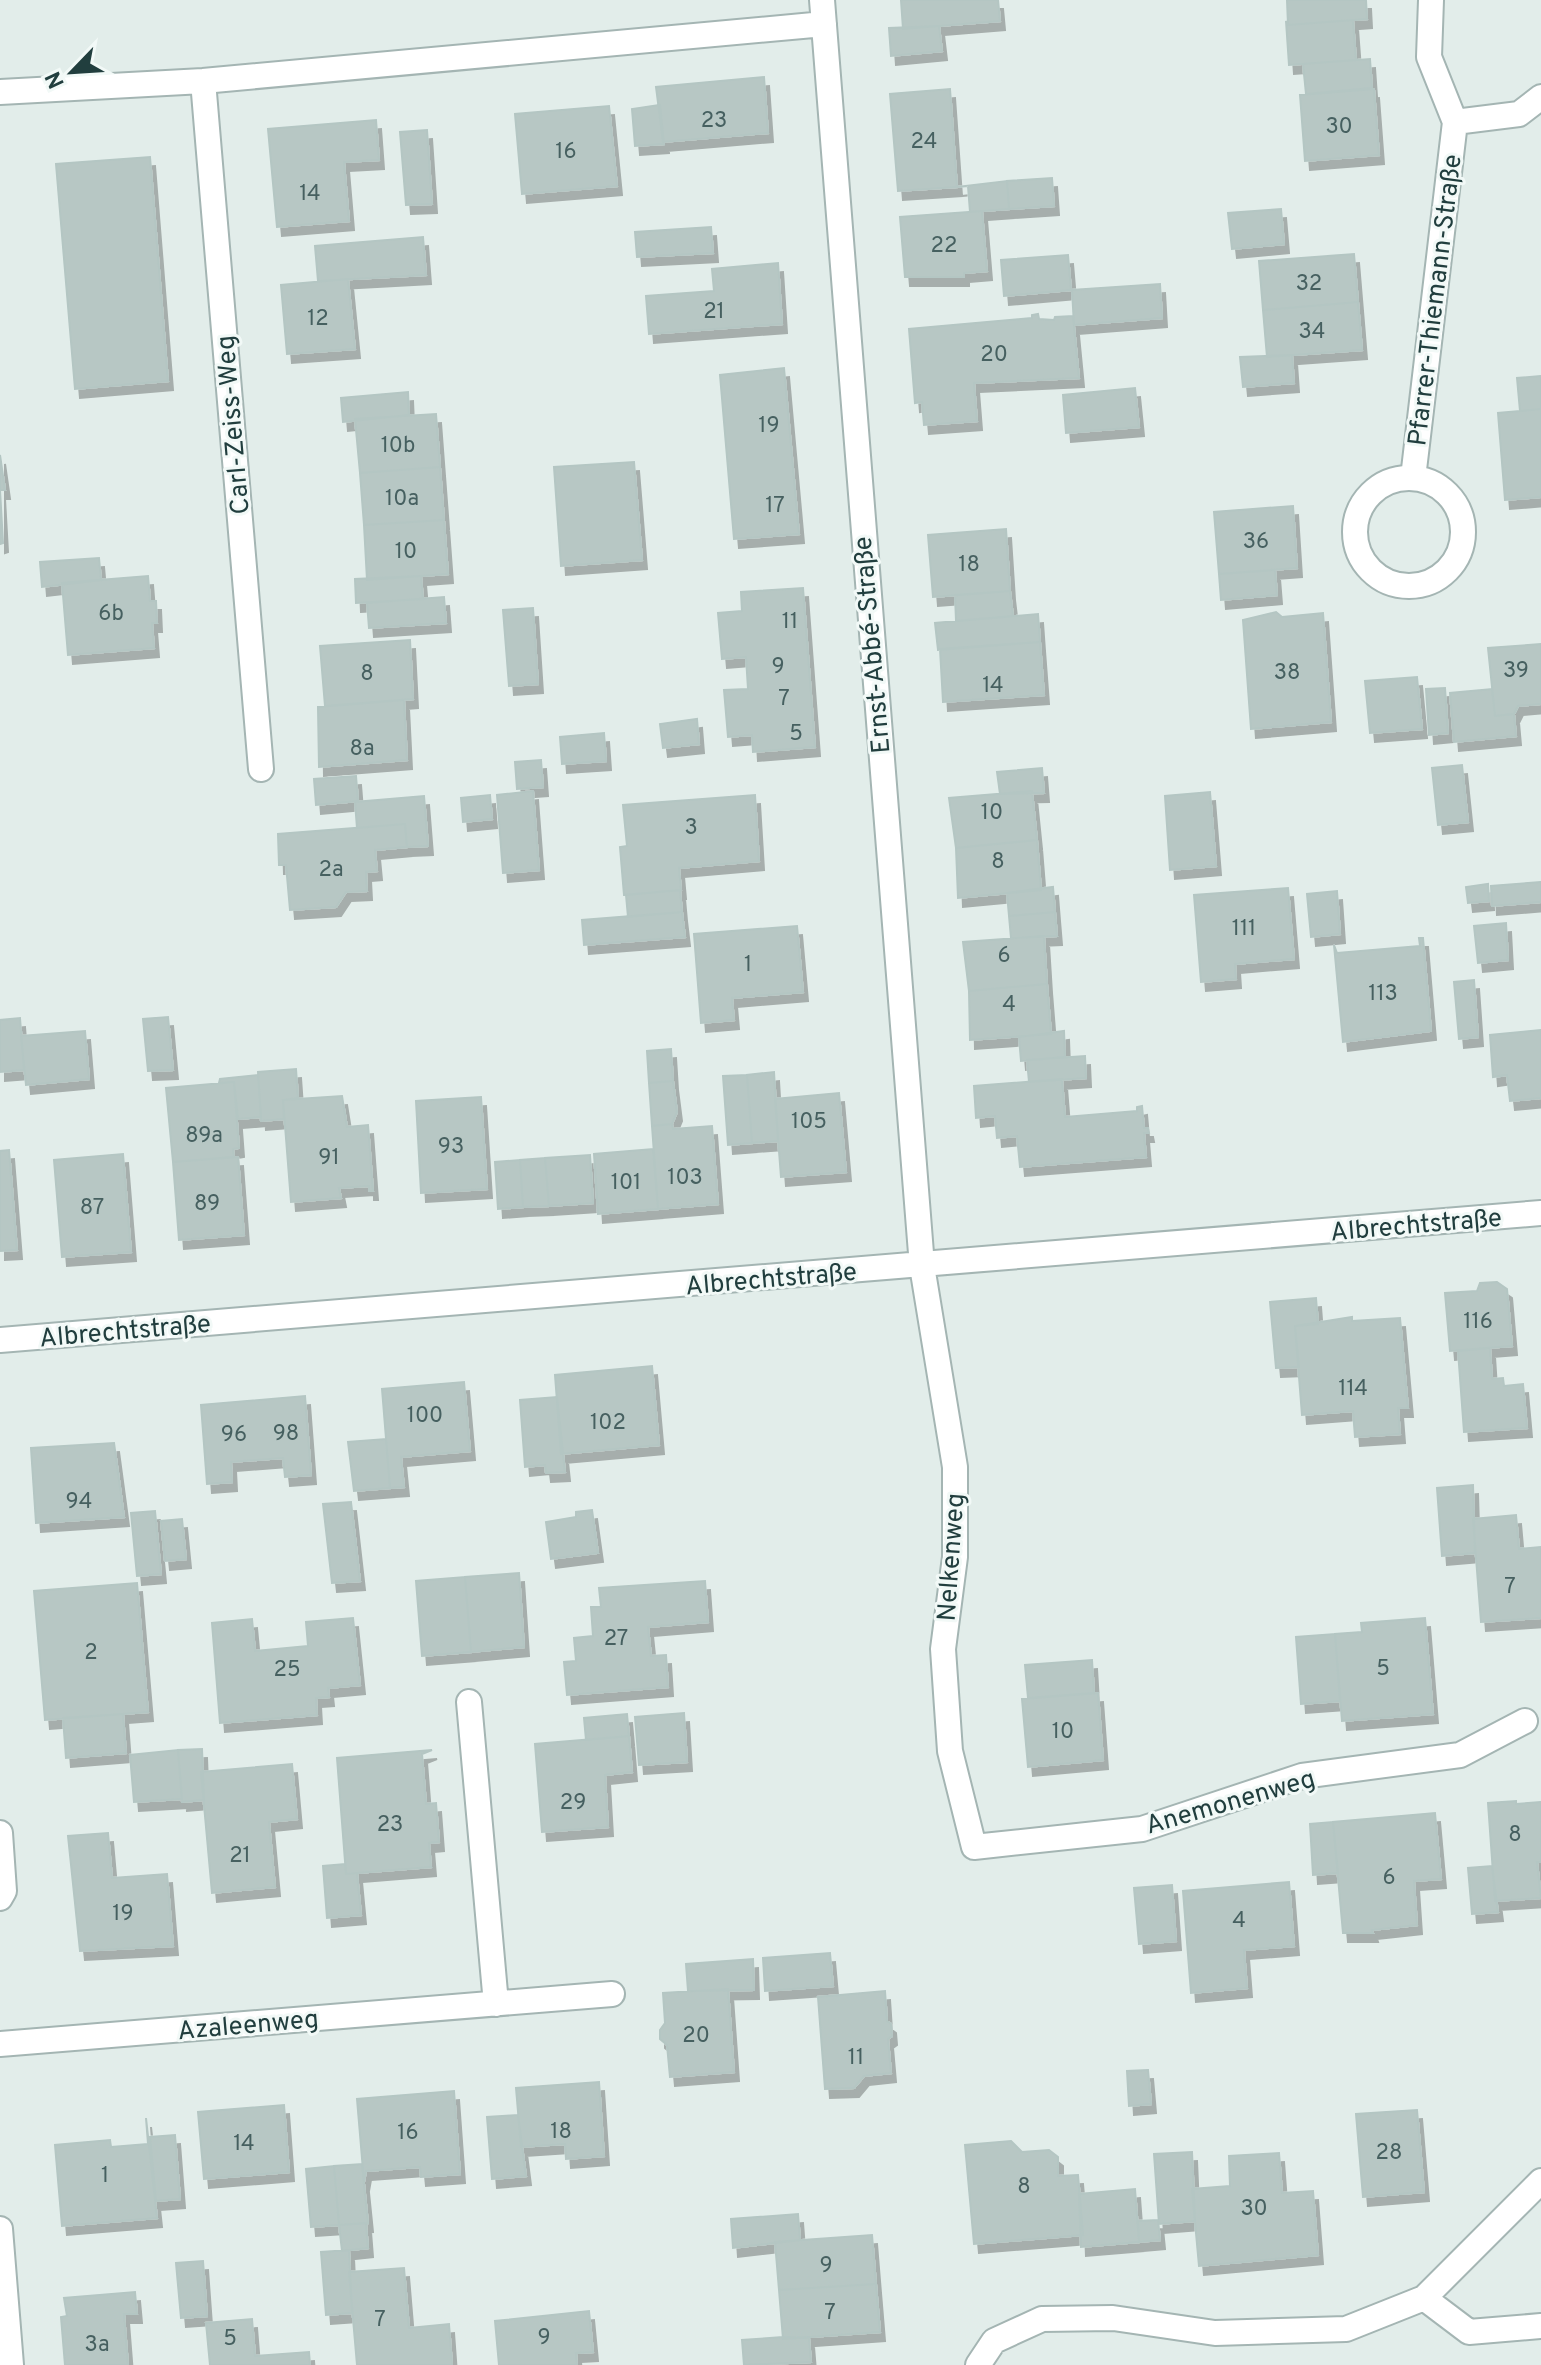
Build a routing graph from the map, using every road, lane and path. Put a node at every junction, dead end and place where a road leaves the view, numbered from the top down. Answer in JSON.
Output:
{"nodes":[{"id":1,"x":1431,"y":0,"type":"edge"},
{"id":2,"x":823,"y":12,"type":"edge"},
{"id":3,"x":203,"y":81,"type":"junction"},
{"id":4,"x":0,"y":92,"type":"edge"},
{"id":5,"x":1541,"y":97,"type":"edge"},
{"id":6,"x":1455,"y":122,"type":"junction"},
{"id":7,"x":1413,"y":478,"type":"junction"},
{"id":8,"x":261,"y":769,"type":"dead end"},
{"id":9,"x":1541,"y":1213,"type":"edge"},
{"id":10,"x":922,"y":1266,"type":"junction"},
{"id":11,"x":0,"y":1340,"type":"edge"},
{"id":12,"x":469,"y":1702,"type":"dead end"},
{"id":13,"x":1525,"y":1721,"type":"dead end"},
{"id":14,"x":0,"y":1833,"type":"edge"},
{"id":15,"x":974,"y":1847,"type":"joint"},
{"id":16,"x":0,"y":1898,"type":"edge"},
{"id":17,"x":612,"y":1994,"type":"dead end"},
{"id":18,"x":496,"y":2004,"type":"junction"},
{"id":19,"x":0,"y":2044,"type":"edge"},
{"id":20,"x":1541,"y":2181,"type":"edge"},
{"id":21,"x":0,"y":2229,"type":"edge"},
{"id":22,"x":1424,"y":2298,"type":"junction"},
{"id":23,"x":1541,"y":2326,"type":"edge"},
{"id":24,"x":11,"y":2365,"type":"edge"},
{"id":25,"x":978,"y":2365,"type":"edge"}],
"edges":[{"from":1,"to":6,"type":"street","name":"Pfarrer-Thiemann-Straße"},
{"from":2,"to":3,"type":"street"},
{"from":2,"to":10,"type":"street","name":"Ernst-Abbé-Straße"},
{"from":3,"to":4,"type":"street"},
{"from":3,"to":8,"type":"street","name":"Carl-Zeiss-Weg"},
{"from":5,"to":6,"type":"street","name":"Pfarrer-Thiemann-Straße"},
{"from":6,"to":7,"type":"street","name":"Pfarrer-Thiemann-Straße"},
{"from":7,"to":7,"type":"street","name":"Pfarrer-Thiemann-Straße"},
{"from":9,"to":10,"type":"street","name":"Albrechtstraße"},
{"from":10,"to":11,"type":"street","name":"Albrechtstraße"},
{"from":10,"to":15,"type":"street","name":"Nelkenweg"},
{"from":12,"to":18,"type":"street"},
{"from":13,"to":15,"type":"street","name":"Anemonenweg"},
{"from":14,"to":16,"type":"street"},
{"from":17,"to":18,"type":"street","name":"Azaleenweg"},
{"from":18,"to":19,"type":"street","name":"Azaleenweg"},
{"from":20,"to":22,"type":"street"},
{"from":21,"to":24,"type":"street"},
{"from":22,"to":23,"type":"street"},
{"from":22,"to":25,"type":"street"}]}
